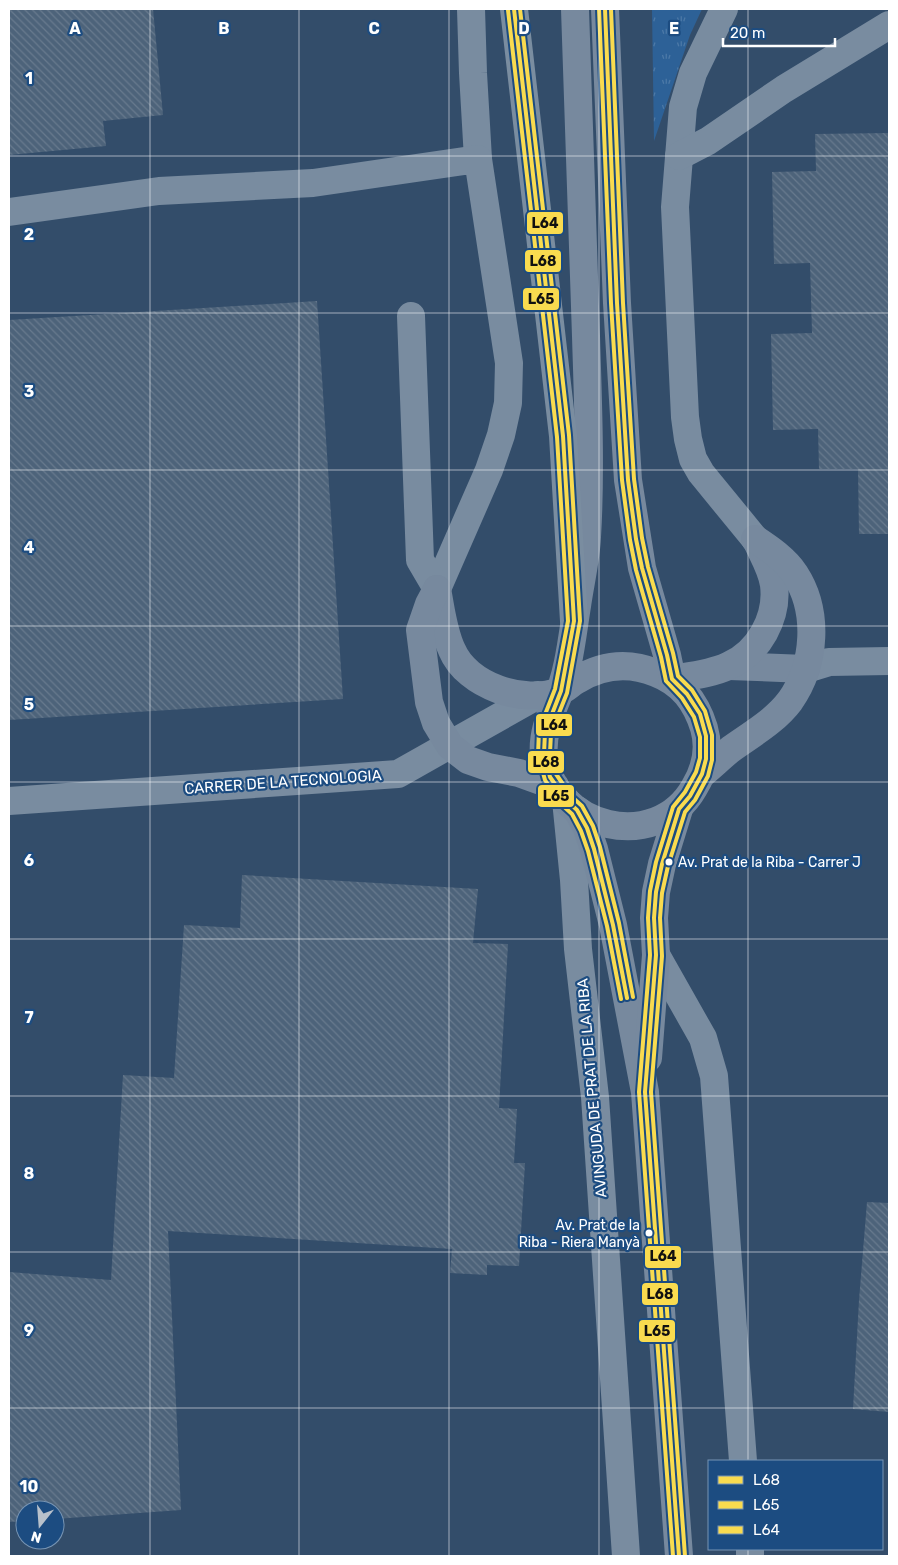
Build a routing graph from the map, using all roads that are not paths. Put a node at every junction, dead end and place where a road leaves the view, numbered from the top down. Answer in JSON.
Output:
{"nodes":[{"id":1,"x":471,"y":9,"type":"edge"},
{"id":2,"x":514,"y":9,"type":"edge"},
{"id":3,"x":575,"y":9,"type":"edge"},
{"id":4,"x":605,"y":9,"type":"edge"},
{"id":5,"x":724,"y":9,"type":"edge"},
{"id":6,"x":889,"y":25,"type":"edge"},
{"id":7,"x":679,"y":156,"type":"junction"},
{"id":8,"x":478,"y":159,"type":"junction"},
{"id":9,"x":9,"y":212,"type":"edge"},
{"id":10,"x":411,"y":316,"type":"dead end"},
{"id":11,"x":755,"y":538,"type":"junction"},
{"id":12,"x":437,"y":589,"type":"junction"},
{"id":13,"x":574,"y":622,"type":"junction"},
{"id":14,"x":889,"y":661,"type":"edge"},
{"id":15,"x":729,"y":666,"type":"junction"},
{"id":16,"x":806,"y":669,"type":"junction"},
{"id":17,"x":672,"y":679,"type":"junction"},
{"id":18,"x":549,"y":693,"type":"junction"},
{"id":19,"x":450,"y":746,"type":"junction"},
{"id":20,"x":702,"y":774,"type":"junction"},
{"id":21,"x":566,"y":799,"type":"junction"},
{"id":22,"x":9,"y":801,"type":"edge"},
{"id":23,"x":679,"y":809,"type":"junction"},
{"id":24,"x":656,"y":955,"type":"junction"},
{"id":25,"x":645,"y":1092,"type":"junction"},
{"id":26,"x":743,"y":1460,"type":"edge"},
{"id":27,"x":626,"y":1556,"type":"edge"},
{"id":28,"x":679,"y":1556,"type":"edge"}],
"edges":[{"from":1,"to":8,"type":"street"},
{"from":2,"to":13,"type":"highway"},
{"from":3,"to":13,"type":"main road"},
{"from":4,"to":17,"type":"main road"},
{"from":5,"to":7,"type":"street"},
{"from":6,"to":7,"type":"street"},
{"from":7,"to":11,"type":"street"},
{"from":8,"to":9,"type":"street"},
{"from":8,"to":12,"type":"street"},
{"from":10,"to":12,"type":"street"},
{"from":11,"to":15,"type":"main road"},
{"from":11,"to":16,"type":"main road"},
{"from":12,"to":18,"type":"main road"},
{"from":12,"to":19,"type":"main road"},
{"from":13,"to":18,"type":"main road"},
{"from":14,"to":16,"type":"street"},
{"from":15,"to":16,"type":"main road"},
{"from":15,"to":17,"type":"main road"},
{"from":16,"to":20,"type":"main road"},
{"from":17,"to":18,"type":"main road"},
{"from":17,"to":20,"type":"main road"},
{"from":18,"to":19,"type":"street","name":"CARRER DE LA TECNOLOGIA"},
{"from":18,"to":21,"type":"main road"},
{"from":19,"to":21,"type":"main road"},
{"from":19,"to":22,"type":"street","name":"CARRER DE LA TECNOLOGIA"},
{"from":20,"to":23,"type":"main road"},
{"from":21,"to":23,"type":"main road"},
{"from":21,"to":25,"type":"main road"},
{"from":21,"to":27,"type":"street","name":"AVINGUDA DE PRAT DE LA RIBA"},
{"from":23,"to":24,"type":"main road"},
{"from":24,"to":25,"type":"main road"},
{"from":24,"to":26,"type":"street"},
{"from":25,"to":28,"type":"main road"}]}
